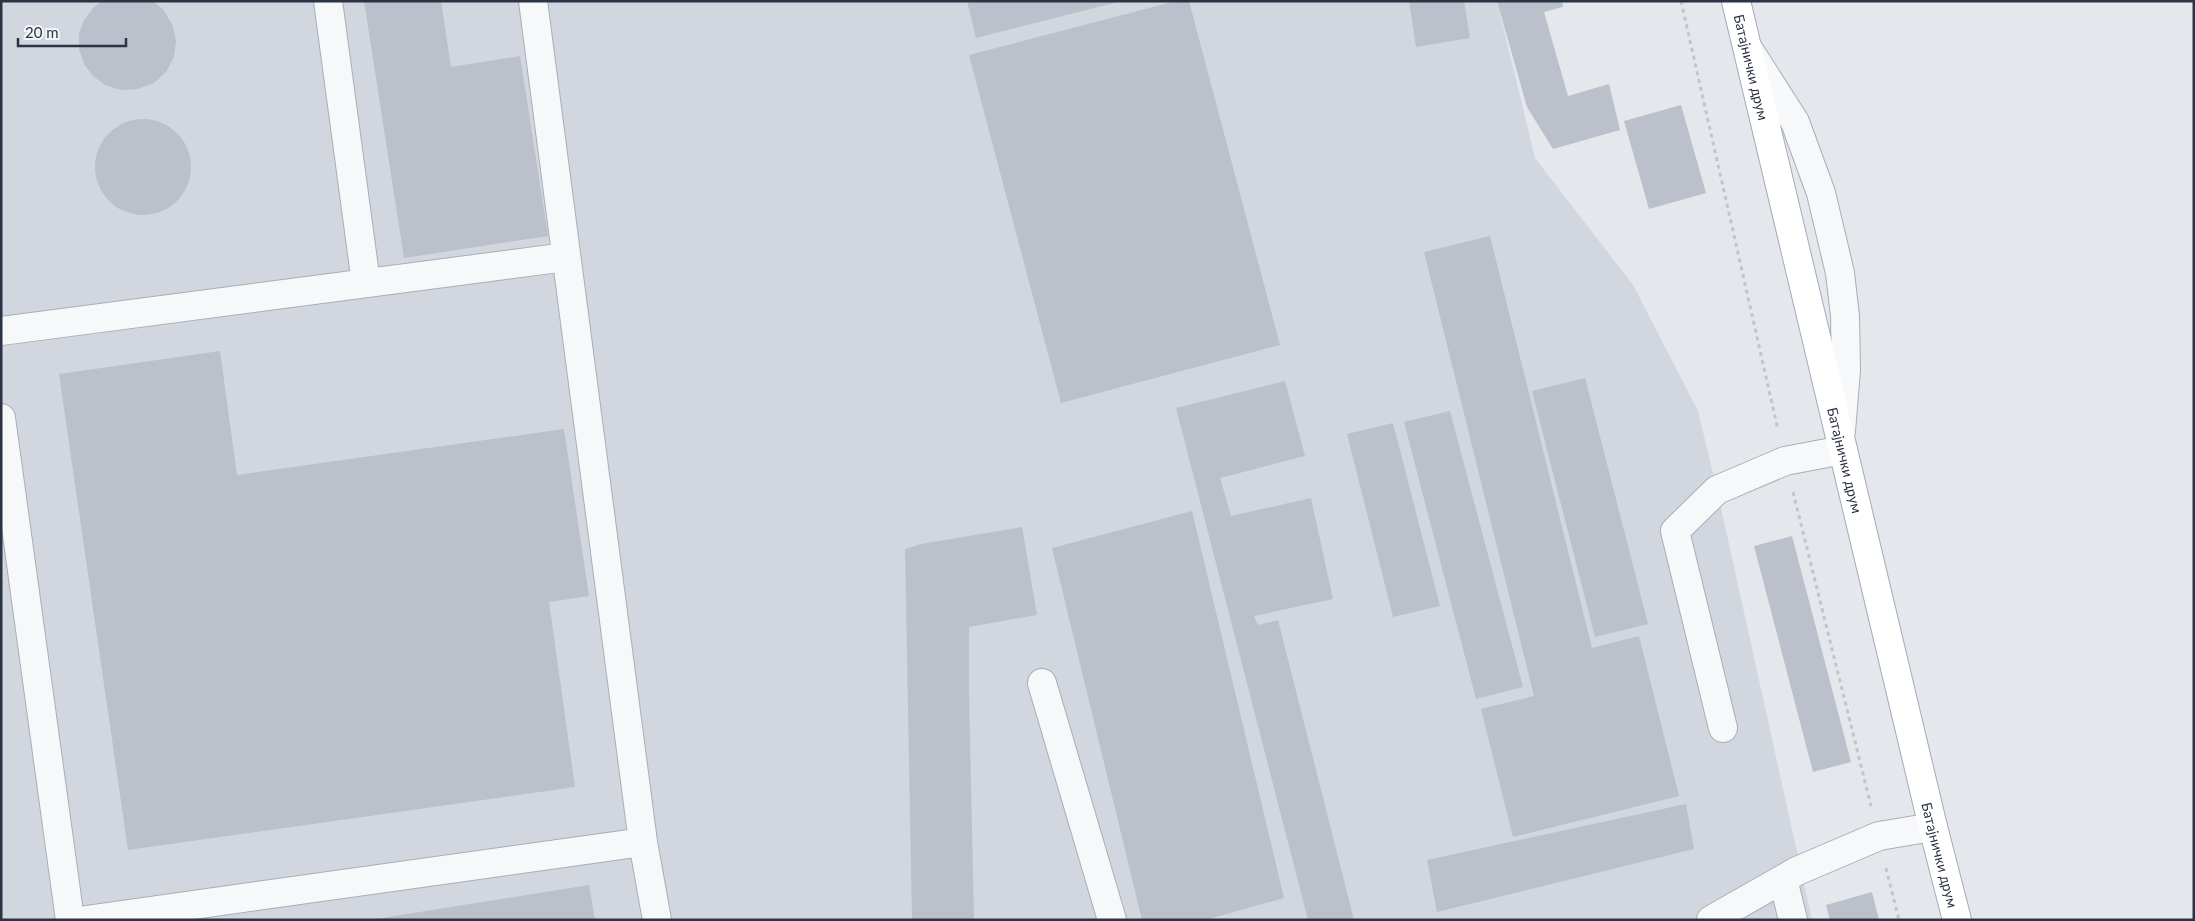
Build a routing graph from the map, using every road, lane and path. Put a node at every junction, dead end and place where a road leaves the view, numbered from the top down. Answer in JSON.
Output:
{"nodes":[{"id":1,"x":328,"y":1,"type":"edge"},
{"id":2,"x":533,"y":1,"type":"edge"},
{"id":3,"x":1736,"y":1,"type":"edge"},
{"id":4,"x":1748,"y":50,"type":"junction"},
{"id":5,"x":566,"y":258,"type":"junction"},
{"id":6,"x":366,"y":283,"type":"junction"},
{"id":7,"x":1,"y":331,"type":"edge"},
{"id":8,"x":1,"y":418,"type":"edge"},
{"id":9,"x":2,"y":422,"type":"edge"},
{"id":10,"x":1841,"y":444,"type":"junction"},
{"id":11,"x":1042,"y":683,"type":"dead end"},
{"id":12,"x":1723,"y":728,"type":"dead end"},
{"id":13,"x":1933,"y":827,"type":"junction"},
{"id":14,"x":643,"y":842,"type":"junction"},
{"id":15,"x":1783,"y":879,"type":"junction"},
{"id":16,"x":70,"y":920,"type":"edge"},
{"id":17,"x":86,"y":920,"type":"edge"},
{"id":18,"x":657,"y":920,"type":"edge"},
{"id":19,"x":1112,"y":920,"type":"edge"},
{"id":20,"x":1711,"y":920,"type":"edge"},
{"id":21,"x":1793,"y":920,"type":"edge"},
{"id":22,"x":1957,"y":920,"type":"edge"}],
"edges":[{"from":1,"to":6,"type":"lane"},
{"from":2,"to":5,"type":"lane"},
{"from":3,"to":4,"type":"main road","name":"Батајнички друм"},
{"from":4,"to":10,"type":"main road","name":"Батајнички друм"},
{"from":4,"to":10,"type":"lane"},
{"from":5,"to":6,"type":"lane"},
{"from":5,"to":14,"type":"lane"},
{"from":6,"to":7,"type":"lane"},
{"from":8,"to":9,"type":"lane"},
{"from":9,"to":16,"type":"lane"},
{"from":10,"to":12,"type":"lane"},
{"from":10,"to":13,"type":"main road","name":"Батајнички друм"},
{"from":11,"to":19,"type":"lane"},
{"from":13,"to":15,"type":"lane"},
{"from":13,"to":22,"type":"main road","name":"Батајнички друм"},
{"from":14,"to":17,"type":"lane"},
{"from":14,"to":18,"type":"lane"},
{"from":15,"to":20,"type":"lane"},
{"from":15,"to":21,"type":"lane"}]}
